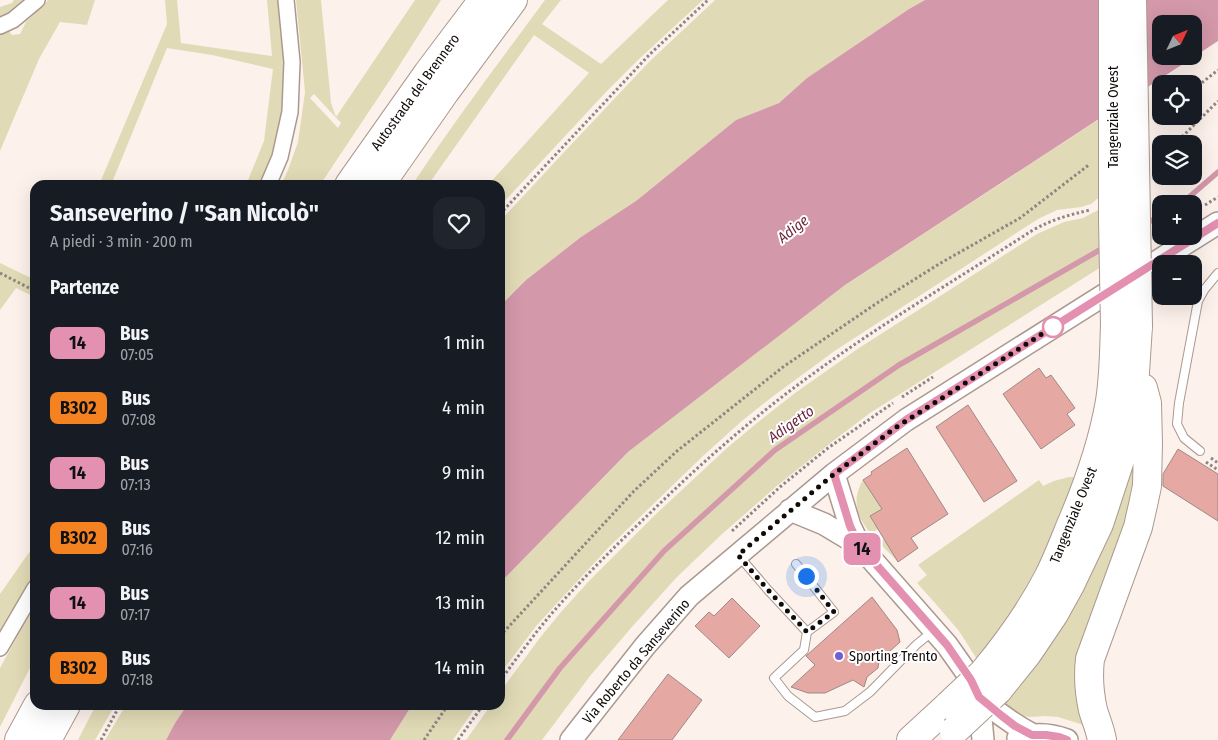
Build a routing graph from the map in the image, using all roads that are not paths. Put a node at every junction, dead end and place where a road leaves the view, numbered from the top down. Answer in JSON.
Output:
{"nodes":[{"id":1,"x":37,"y":0,"type":"edge"},
{"id":2,"x":286,"y":0,"type":"edge"},
{"id":3,"x":483,"y":0,"type":"edge"},
{"id":4,"x":514,"y":0,"type":"edge"},
{"id":5,"x":1112,"y":0,"type":"edge"},
{"id":6,"x":1132,"y":0,"type":"edge"},
{"id":7,"x":0,"y":26,"type":"edge"},
{"id":8,"x":270,"y":180,"type":"edge"},
{"id":9,"x":353,"y":180,"type":"edge"},
{"id":10,"x":383,"y":180,"type":"edge"},
{"id":11,"x":1218,"y":223,"type":"edge"},
{"id":12,"x":1176,"y":255,"type":"edge"},
{"id":13,"x":1152,"y":271,"type":"edge"},
{"id":14,"x":1218,"y":273,"type":"edge"},
{"id":15,"x":1126,"y":326,"type":"junction"},
{"id":16,"x":1136,"y":362,"type":"junction"},
{"id":17,"x":1200,"y":451,"type":"dead end"},
{"id":18,"x":834,"y":474,"type":"junction"},
{"id":19,"x":790,"y":510,"type":"junction"},
{"id":20,"x":859,"y":545,"type":"junction"},
{"id":21,"x":738,"y":555,"type":"junction"},
{"id":22,"x":796,"y":564,"type":"dead end"},
{"id":23,"x":30,"y":597,"type":"edge"},
{"id":24,"x":934,"y":630,"type":"junction"},
{"id":25,"x":807,"y":632,"type":"junction"},
{"id":26,"x":0,"y":648,"type":"edge"},
{"id":27,"x":987,"y":687,"type":"junction"},
{"id":28,"x":35,"y":710,"type":"edge"},
{"id":29,"x":63,"y":710,"type":"edge"},
{"id":30,"x":949,"y":726,"type":"edge"},
{"id":31,"x":1023,"y":738,"type":"edge"},
{"id":32,"x":19,"y":740,"type":"edge"},
{"id":33,"x":47,"y":740,"type":"edge"},
{"id":34,"x":571,"y":740,"type":"edge"},
{"id":35,"x":910,"y":740,"type":"edge"},
{"id":36,"x":983,"y":740,"type":"edge"},
{"id":37,"x":1067,"y":740,"type":"edge"},
{"id":38,"x":1102,"y":740,"type":"edge"}],
"edges":[{"from":1,"to":7,"type":"street"},
{"from":2,"to":8,"type":"street"},
{"from":3,"to":9,"type":"highway","name":"Autostrada del Brennero"},
{"from":4,"to":10,"type":"highway","name":"Autostrada del Brennero"},
{"from":5,"to":15,"type":"highway","name":"Tangenziale Ovest","bridge":true},
{"from":6,"to":15,"type":"highway","name":"Tangenziale Ovest","bridge":true},
{"from":11,"to":12,"type":"street","name":"Via Roberto da Sanseverino"},
{"from":13,"to":18,"type":"street","name":"Via Roberto da Sanseverino"},
{"from":14,"to":17,"type":"lane"},
{"from":15,"to":16,"type":"highway","name":"Tangenziale Ovest"},
{"from":15,"to":27,"type":"highway","name":"Tangenziale Ovest"},
{"from":16,"to":27,"type":"highway","name":"Tangenziale Ovest"},
{"from":16,"to":38,"type":"highway"},
{"from":18,"to":19,"type":"street","name":"Via Roberto da Sanseverino"},
{"from":18,"to":20,"type":"street"},
{"from":19,"to":20,"type":"street"},
{"from":19,"to":21,"type":"street","name":"Via Roberto da Sanseverino"},
{"from":20,"to":24,"type":"street"},
{"from":21,"to":25,"type":"lane"},
{"from":21,"to":34,"type":"street","name":"Via Roberto da Sanseverino"},
{"from":22,"to":25,"type":"lane"},
{"from":23,"to":26,"type":"street"},
{"from":24,"to":25,"type":"lane"},
{"from":24,"to":27,"type":"street"},
{"from":27,"to":30,"type":"highway","name":"Tangenziale Ovest","bridge":true},
{"from":27,"to":31,"type":"street"},
{"from":27,"to":36,"type":"street"},
{"from":28,"to":32,"type":"highway"},
{"from":29,"to":33,"type":"highway"},
{"from":30,"to":35,"type":"highway","name":"Tangenziale Ovest"},
{"from":31,"to":37,"type":"street"}]}
